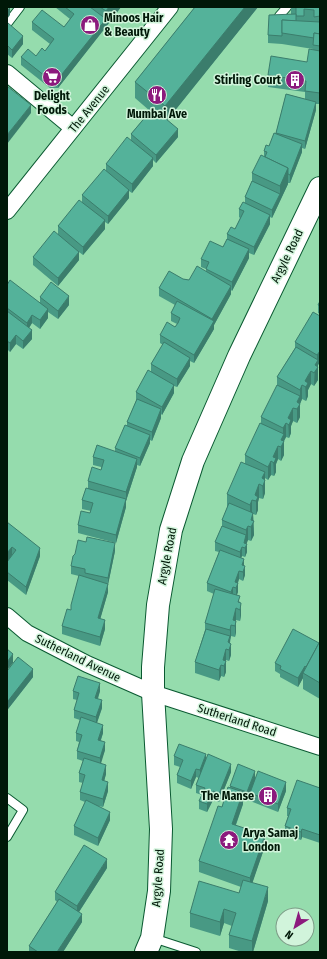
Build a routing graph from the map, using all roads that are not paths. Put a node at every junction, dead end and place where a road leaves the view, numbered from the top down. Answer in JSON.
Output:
{"nodes":[{"id":1,"x":20,"y":7,"type":"edge"},
{"id":2,"x":170,"y":7,"type":"edge"},
{"id":3,"x":287,"y":7,"type":"edge"},
{"id":4,"x":280,"y":16,"type":"edge"},
{"id":5,"x":7,"y":24,"type":"edge"},
{"id":6,"x":7,"y":73,"type":"edge"},
{"id":7,"x":73,"y":128,"type":"junction"},
{"id":8,"x":320,"y":188,"type":"edge"},
{"id":9,"x":7,"y":210,"type":"edge"},
{"id":10,"x":7,"y":616,"type":"edge"},
{"id":11,"x":153,"y":693,"type":"junction"},
{"id":12,"x":320,"y":747,"type":"edge"},
{"id":13,"x":7,"y":798,"type":"edge"},
{"id":14,"x":7,"y":837,"type":"edge"},
{"id":15,"x":149,"y":945,"type":"edge"},
{"id":16,"x":196,"y":952,"type":"edge"}],
"edges":[{"from":1,"to":5,"type":"lane"},
{"from":2,"to":7,"type":"street","name":"The Avenue"},
{"from":3,"to":4,"type":"lane"},
{"from":6,"to":7,"type":"street"},
{"from":7,"to":9,"type":"street","name":"The Avenue"},
{"from":8,"to":11,"type":"main road","name":"Argyle Road"},
{"from":10,"to":11,"type":"street","name":"Sutherland Avenue"},
{"from":11,"to":12,"type":"street","name":"Sutherland Road"},
{"from":11,"to":15,"type":"main road","name":"Argyle Road"},
{"from":13,"to":14,"type":"lane"},
{"from":15,"to":16,"type":"lane"}]}
